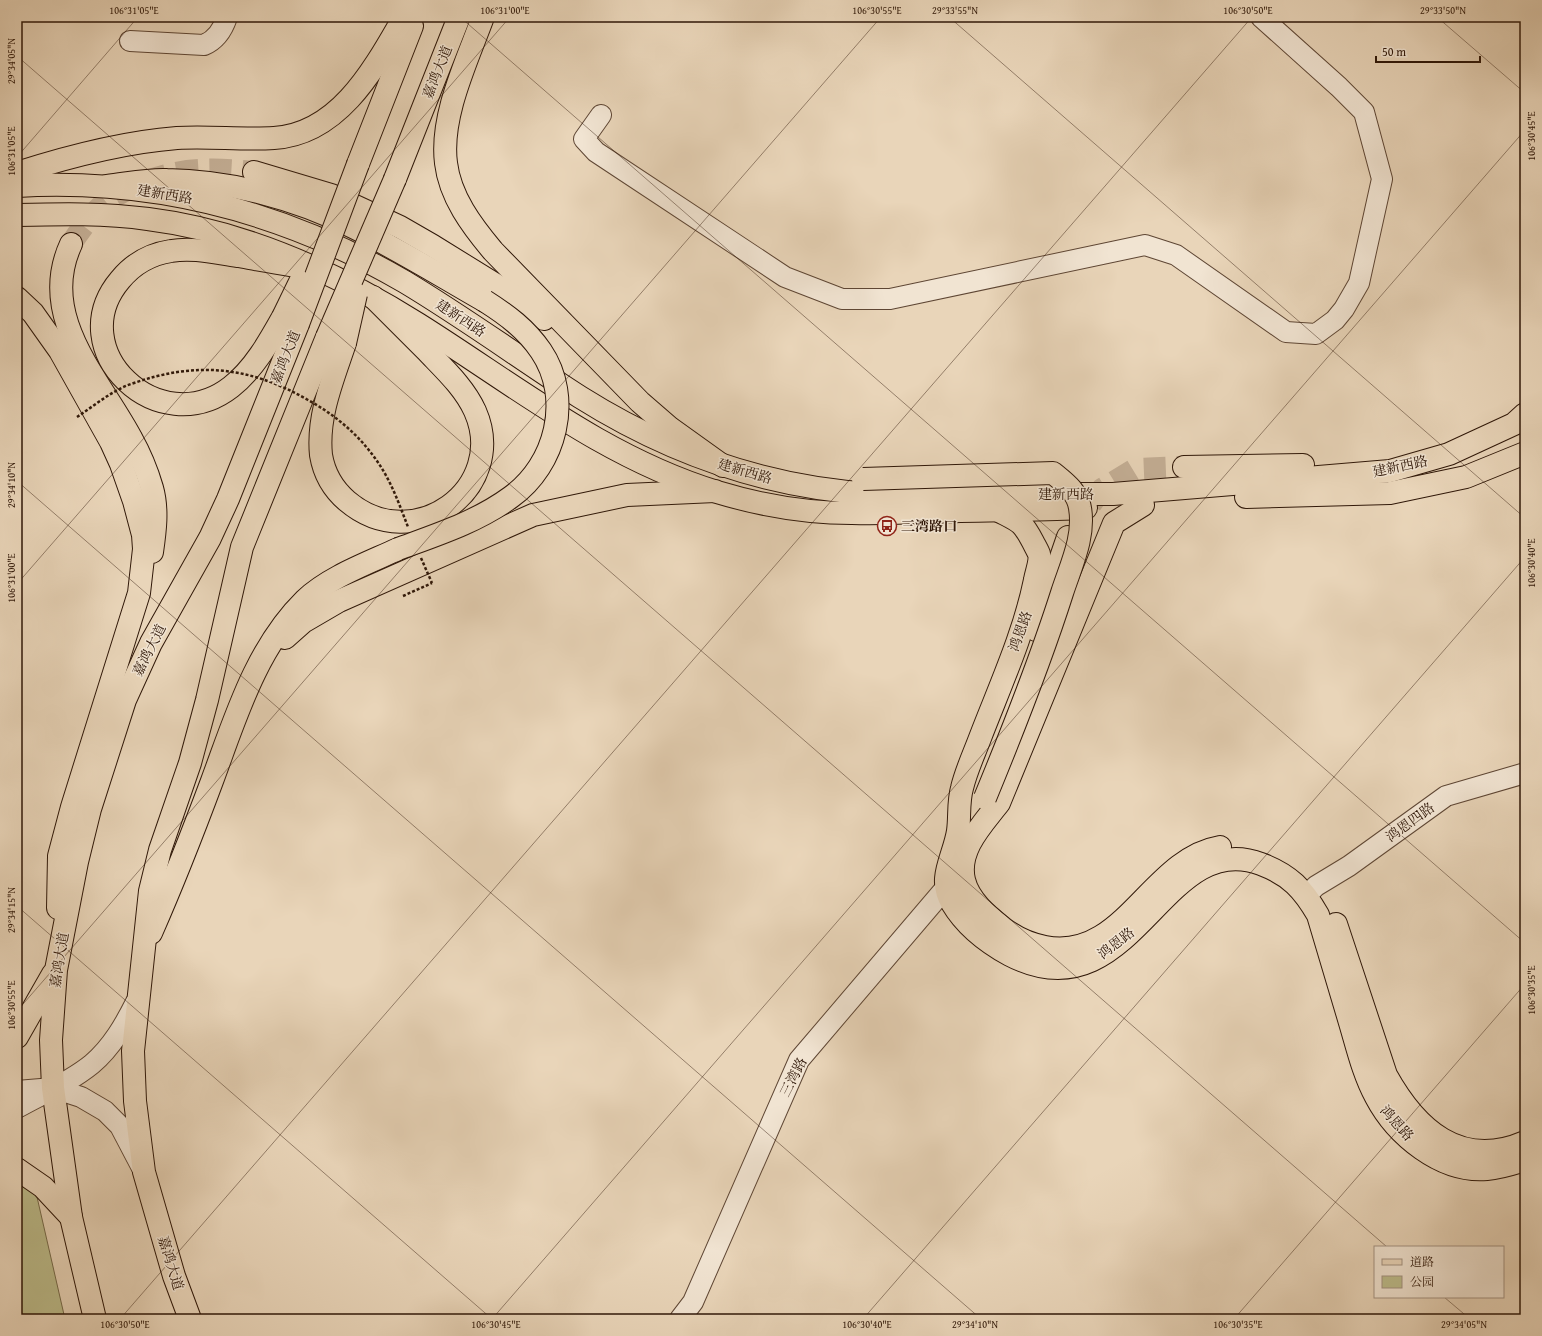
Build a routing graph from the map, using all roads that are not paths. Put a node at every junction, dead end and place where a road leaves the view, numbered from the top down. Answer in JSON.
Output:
{"nodes":[{"id":1,"x":227,"y":17,"type":"edge"},
{"id":2,"x":404,"y":17,"type":"edge"},
{"id":3,"x":415,"y":17,"type":"edge"},
{"id":4,"x":459,"y":17,"type":"edge"},
{"id":5,"x":483,"y":17,"type":"edge"},
{"id":6,"x":1261,"y":17,"type":"edge"},
{"id":7,"x":130,"y":41,"type":"dead end"},
{"id":8,"x":601,"y":115,"type":"dead end"},
{"id":9,"x":254,"y":172,"type":"tunnel mouth"},
{"id":10,"x":17,"y":173,"type":"edge"},
{"id":11,"x":17,"y":186,"type":"edge"},
{"id":12,"x":107,"y":186,"type":"junction"},
{"id":13,"x":17,"y":215,"type":"edge"},
{"id":14,"x":71,"y":244,"type":"tunnel mouth"},
{"id":15,"x":321,"y":270,"type":"junction"},
{"id":16,"x":373,"y":297,"type":"junction"},
{"id":17,"x":17,"y":298,"type":"edge"},
{"id":18,"x":291,"y":320,"type":"junction"},
{"id":19,"x":336,"y":340,"type":"junction"},
{"id":20,"x":640,"y":402,"type":"junction"},
{"id":21,"x":1521,"y":419,"type":"edge"},
{"id":22,"x":1525,"y":453,"type":"edge"},
{"id":23,"x":723,"y":466,"type":"junction"},
{"id":24,"x":1184,"y":467,"type":"tunnel mouth"},
{"id":25,"x":1390,"y":471,"type":"junction"},
{"id":26,"x":773,"y":480,"type":"junction"},
{"id":27,"x":715,"y":491,"type":"junction"},
{"id":28,"x":1142,"y":505,"type":"junction"},
{"id":29,"x":996,"y":510,"type":"junction"},
{"id":30,"x":1068,"y":537,"type":"dead end"},
{"id":31,"x":139,"y":593,"type":"junction"},
{"id":32,"x":262,"y":659,"type":"junction"},
{"id":33,"x":1525,"y":773,"type":"edge"},
{"id":34,"x":965,"y":836,"type":"junction"},
{"id":35,"x":962,"y":869,"type":"junction"},
{"id":36,"x":945,"y":888,"type":"junction"},
{"id":37,"x":1312,"y":890,"type":"junction"},
{"id":38,"x":142,"y":954,"type":"junction"},
{"id":39,"x":56,"y":970,"type":"junction"},
{"id":40,"x":138,"y":997,"type":"junction"},
{"id":41,"x":17,"y":1037,"type":"edge"},
{"id":42,"x":53,"y":1088,"type":"junction"},
{"id":43,"x":17,"y":1091,"type":"edge"},
{"id":44,"x":17,"y":1108,"type":"edge"},
{"id":45,"x":1525,"y":1142,"type":"edge"},
{"id":46,"x":1525,"y":1160,"type":"edge"},
{"id":47,"x":17,"y":1170,"type":"edge"},
{"id":48,"x":144,"y":1172,"type":"junction"},
{"id":49,"x":72,"y":1218,"type":"junction"},
{"id":50,"x":95,"y":1319,"type":"edge"},
{"id":51,"x":190,"y":1319,"type":"edge"},
{"id":52,"x":680,"y":1319,"type":"edge"}],
"edges":[{"from":1,"to":7,"type":"street"},
{"from":2,"to":10,"type":"main road"},
{"from":3,"to":18,"type":"main road","name":"嘉鸿大道","bridge":true},
{"from":4,"to":19,"type":"main road","name":"嘉鸿大道","bridge":true},
{"from":5,"to":20,"type":"main road"},
{"from":6,"to":8,"type":"street"},
{"from":9,"to":20,"type":"main road"},
{"from":11,"to":12,"type":"main road","name":"建新西路"},
{"from":12,"to":23,"type":"main road","name":"建新西路"},
{"from":12,"to":32,"type":"main road","bridge":true},
{"from":13,"to":15,"type":"main road","name":"建新西路"},
{"from":14,"to":31,"type":"main road"},
{"from":15,"to":16,"type":"main road","name":"建新西路"},
{"from":15,"to":18,"type":"main road"},
{"from":16,"to":19,"type":"main road"},
{"from":16,"to":27,"type":"main road","name":"建新西路"},
{"from":17,"to":31,"type":"main road"},
{"from":18,"to":39,"type":"main road","name":"嘉鸿大道"},
{"from":19,"to":38,"type":"main road","name":"嘉鸿大道"},
{"from":20,"to":23,"type":"main road"},
{"from":21,"to":25,"type":"main road","name":"建新西路"},
{"from":22,"to":28,"type":"main road","name":"建新西路"},
{"from":23,"to":26,"type":"main road","name":"建新西路"},
{"from":24,"to":25,"type":"main road"},
{"from":25,"to":26,"type":"main road","name":"建新西路"},
{"from":26,"to":34,"type":"main road","bridge":true},
{"from":27,"to":29,"type":"main road","name":"建新西路"},
{"from":27,"to":32,"type":"main road"},
{"from":28,"to":29,"type":"main road","name":"建新西路"},
{"from":28,"to":34,"type":"main road","name":"鸿恩路"},
{"from":29,"to":34,"type":"main road","name":"鸿恩路"},
{"from":30,"to":34,"type":"main road"},
{"from":31,"to":39,"type":"main road"},
{"from":32,"to":38,"type":"main road"},
{"from":33,"to":37,"type":"street","name":"鸿恩四路"},
{"from":34,"to":35,"type":"main road","name":"鸿恩路"},
{"from":34,"to":36,"type":"main road","name":"鸿恩路"},
{"from":35,"to":36,"type":"street","name":"三湾路"},
{"from":35,"to":37,"type":"main road","name":"鸿恩路"},
{"from":36,"to":37,"type":"main road","name":"鸿恩路"},
{"from":36,"to":52,"type":"street","name":"三湾路"},
{"from":37,"to":45,"type":"main road","name":"鸿恩路"},
{"from":37,"to":46,"type":"main road","name":"鸿恩路"},
{"from":38,"to":40,"type":"main road","name":"嘉鸿大道"},
{"from":39,"to":41,"type":"main road"},
{"from":39,"to":42,"type":"main road","name":"嘉鸿大道"},
{"from":40,"to":42,"type":"street"},
{"from":40,"to":48,"type":"main road","name":"嘉鸿大道"},
{"from":42,"to":43,"type":"street"},
{"from":42,"to":44,"type":"street"},
{"from":42,"to":48,"type":"street"},
{"from":42,"to":49,"type":"main road","name":"嘉鸿大道"},
{"from":47,"to":49,"type":"main road"},
{"from":48,"to":51,"type":"main road","name":"嘉鸿大道"},
{"from":49,"to":50,"type":"main road","name":"嘉鸿大道"}]}
